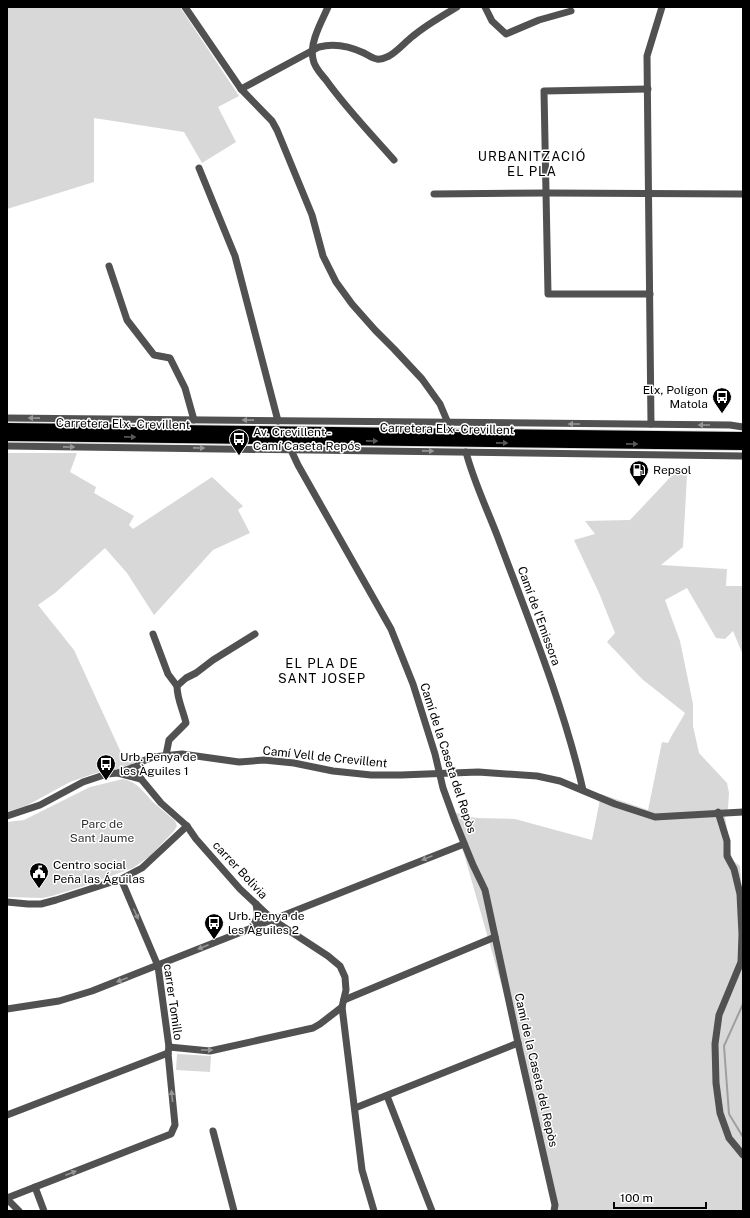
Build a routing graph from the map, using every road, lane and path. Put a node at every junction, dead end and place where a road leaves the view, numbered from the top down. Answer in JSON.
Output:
{"nodes":[{"id":1,"x":185,"y":7,"type":"edge"},
{"id":2,"x":328,"y":7,"type":"edge"},
{"id":3,"x":457,"y":7,"type":"edge"},
{"id":4,"x":485,"y":7,"type":"edge"},
{"id":5,"x":662,"y":7,"type":"edge"},
{"id":6,"x":571,"y":12,"type":"dead end"},
{"id":7,"x":312,"y":51,"type":"junction"},
{"id":8,"x":241,"y":89,"type":"junction"},
{"id":9,"x":648,"y":89,"type":"junction"},
{"id":10,"x":394,"y":160,"type":"dead end"},
{"id":11,"x":198,"y":168,"type":"dead end"},
{"id":12,"x":547,"y":193,"type":"junction"},
{"id":13,"x":649,"y":193,"type":"junction"},
{"id":14,"x":434,"y":194,"type":"dead end"},
{"id":15,"x":743,"y":194,"type":"edge"},
{"id":16,"x":109,"y":266,"type":"dead end"},
{"id":17,"x":650,"y":294,"type":"junction"},
{"id":18,"x":7,"y":418,"type":"edge"},
{"id":19,"x":194,"y":420,"type":"junction"},
{"id":20,"x":278,"y":421,"type":"junction"},
{"id":21,"x":448,"y":423,"type":"junction"},
{"id":22,"x":651,"y":424,"type":"junction"},
{"id":23,"x":743,"y":426,"type":"edge"},
{"id":24,"x":7,"y":428,"type":"edge"},
{"id":25,"x":7,"y":436,"type":"edge"},
{"id":26,"x":743,"y":437,"type":"edge"},
{"id":27,"x":7,"y":445,"type":"edge"},
{"id":28,"x":743,"y":445,"type":"edge"},
{"id":29,"x":291,"y":450,"type":"junction"},
{"id":30,"x":466,"y":452,"type":"junction"},
{"id":31,"x":743,"y":456,"type":"edge"},
{"id":32,"x":153,"y":634,"type":"dead end"},
{"id":33,"x":256,"y":634,"type":"dead end"},
{"id":34,"x":178,"y":686,"type":"junction"},
{"id":35,"x":166,"y":755,"type":"junction"},
{"id":36,"x":132,"y":768,"type":"junction"},
{"id":37,"x":118,"y":773,"type":"junction"},
{"id":38,"x":440,"y":773,"type":"junction"},
{"id":39,"x":142,"y":780,"type":"junction"},
{"id":40,"x":584,"y":790,"type":"junction"},
{"id":41,"x":718,"y":812,"type":"junction"},
{"id":42,"x":743,"y":812,"type":"edge"},
{"id":43,"x":7,"y":816,"type":"edge"},
{"id":44,"x":188,"y":826,"type":"junction"},
{"id":45,"x":464,"y":844,"type":"junction"},
{"id":46,"x":120,"y":879,"type":"junction"},
{"id":47,"x":7,"y":902,"type":"edge"},
{"id":48,"x":256,"y":904,"type":"junction"},
{"id":49,"x":273,"y":920,"type":"junction"},
{"id":50,"x":252,"y":927,"type":"junction"},
{"id":51,"x":495,"y":937,"type":"junction"},
{"id":52,"x":158,"y":966,"type":"junction"},
{"id":53,"x":343,"y":1003,"type":"junction"},
{"id":54,"x":7,"y":1009,"type":"edge"},
{"id":55,"x":518,"y":1043,"type":"junction"},
{"id":56,"x":168,"y":1050,"type":"junction"},
{"id":57,"x":386,"y":1096,"type":"junction"},
{"id":58,"x":355,"y":1108,"type":"junction"},
{"id":59,"x":7,"y":1115,"type":"edge"},
{"id":60,"x":213,"y":1131,"type":"dead end"},
{"id":61,"x":743,"y":1155,"type":"edge"},
{"id":62,"x":35,"y":1187,"type":"junction"},
{"id":63,"x":7,"y":1198,"type":"edge"},
{"id":64,"x":19,"y":1210,"type":"edge"},
{"id":65,"x":44,"y":1211,"type":"edge"},
{"id":66,"x":234,"y":1211,"type":"edge"},
{"id":67,"x":374,"y":1211,"type":"edge"},
{"id":68,"x":432,"y":1211,"type":"edge"},
{"id":69,"x":554,"y":1211,"type":"edge"}],
"edges":[{"from":1,"to":8,"type":"street"},
{"from":2,"to":7,"type":"street"},
{"from":3,"to":7,"type":"street"},
{"from":4,"to":6,"type":"street"},
{"from":5,"to":9,"type":"street"},
{"from":7,"to":8,"type":"street"},
{"from":7,"to":10,"type":"street"},
{"from":8,"to":21,"type":"street"},
{"from":9,"to":12,"type":"street"},
{"from":9,"to":13,"type":"street"},
{"from":11,"to":20,"type":"street"},
{"from":12,"to":13,"type":"street"},
{"from":12,"to":14,"type":"street"},
{"from":12,"to":17,"type":"street"},
{"from":13,"to":15,"type":"street"},
{"from":13,"to":17,"type":"street"},
{"from":16,"to":19,"type":"street"},
{"from":17,"to":22,"type":"street"},
{"from":19,"to":18,"type":"street","one_way":true},
{"from":20,"to":19,"type":"street","one_way":true},
{"from":20,"to":21,"type":"street"},
{"from":22,"to":21,"type":"street","one_way":true},
{"from":23,"to":22,"type":"street","one_way":true},
{"from":24,"to":26,"type":"highway","name":"Carretera Elx - Crevillent"},
{"from":25,"to":28,"type":"highway","name":"Carretera Elx - Crevillent","one_way":true},
{"from":27,"to":29,"type":"street","one_way":true},
{"from":29,"to":30,"type":"street","one_way":true},
{"from":29,"to":38,"type":"street","name":"Camí de la Caseta del Repòs"},
{"from":30,"to":31,"type":"street"},
{"from":30,"to":40,"type":"street","name":"Camí de l'Emissora"},
{"from":32,"to":34,"type":"street"},
{"from":33,"to":34,"type":"street"},
{"from":34,"to":35,"type":"street"},
{"from":35,"to":36,"type":"street","name":"Camí Vell de Crevillent"},
{"from":35,"to":38,"type":"street","name":"Camí Vell de Crevillent"},
{"from":36,"to":37,"type":"street","name":"Camí Vell de Crevillent"},
{"from":36,"to":39,"type":"street","name":"carrer Bolivia"},
{"from":37,"to":39,"type":"street"},
{"from":37,"to":43,"type":"street","name":"Camí Vell de Crevillent"},
{"from":38,"to":40,"type":"street","name":"Camí Vell de Crevillent"},
{"from":38,"to":45,"type":"street","name":"Camí de la Caseta del Repòs"},
{"from":39,"to":44,"type":"street","name":"carrer Bolivia"},
{"from":40,"to":41,"type":"street","name":"Camí Vell de Crevillent"},
{"from":41,"to":42,"type":"street","name":"Camí Vell de Crevillent"},
{"from":41,"to":61,"type":"street"},
{"from":44,"to":46,"type":"street"},
{"from":44,"to":48,"type":"street","name":"carrer Bolivia"},
{"from":45,"to":49,"type":"street","one_way":true},
{"from":45,"to":51,"type":"street","name":"Camí de la Caseta del Repòs"},
{"from":46,"to":47,"type":"street"},
{"from":46,"to":52,"type":"street","name":"carrer Tomillo","one_way":true},
{"from":48,"to":49,"type":"street","name":"carrer Bolivia"},
{"from":48,"to":50,"type":"street"},
{"from":49,"to":50,"type":"street"},
{"from":49,"to":53,"type":"street","name":"carrer Bolivia"},
{"from":50,"to":52,"type":"street","one_way":true},
{"from":51,"to":53,"type":"street"},
{"from":51,"to":55,"type":"street","name":"Camí de la Caseta del Repòs"},
{"from":52,"to":54,"type":"street","one_way":true},
{"from":52,"to":56,"type":"street","name":"carrer Tomillo"},
{"from":56,"to":53,"type":"street","one_way":true},
{"from":53,"to":58,"type":"street","name":"carrer Bolivia"},
{"from":55,"to":57,"type":"street"},
{"from":55,"to":69,"type":"street","name":"Camí de la Caseta del Repòs"},
{"from":56,"to":59,"type":"street"},
{"from":62,"to":56,"type":"street","name":"carrer Tomillo","one_way":true},
{"from":57,"to":58,"type":"street"},
{"from":57,"to":68,"type":"street"},
{"from":58,"to":67,"type":"street","name":"carrer Bolivia"},
{"from":60,"to":66,"type":"street"},
{"from":62,"to":63,"type":"street"},
{"from":62,"to":65,"type":"street"},
{"from":63,"to":64,"type":"street"}]}
